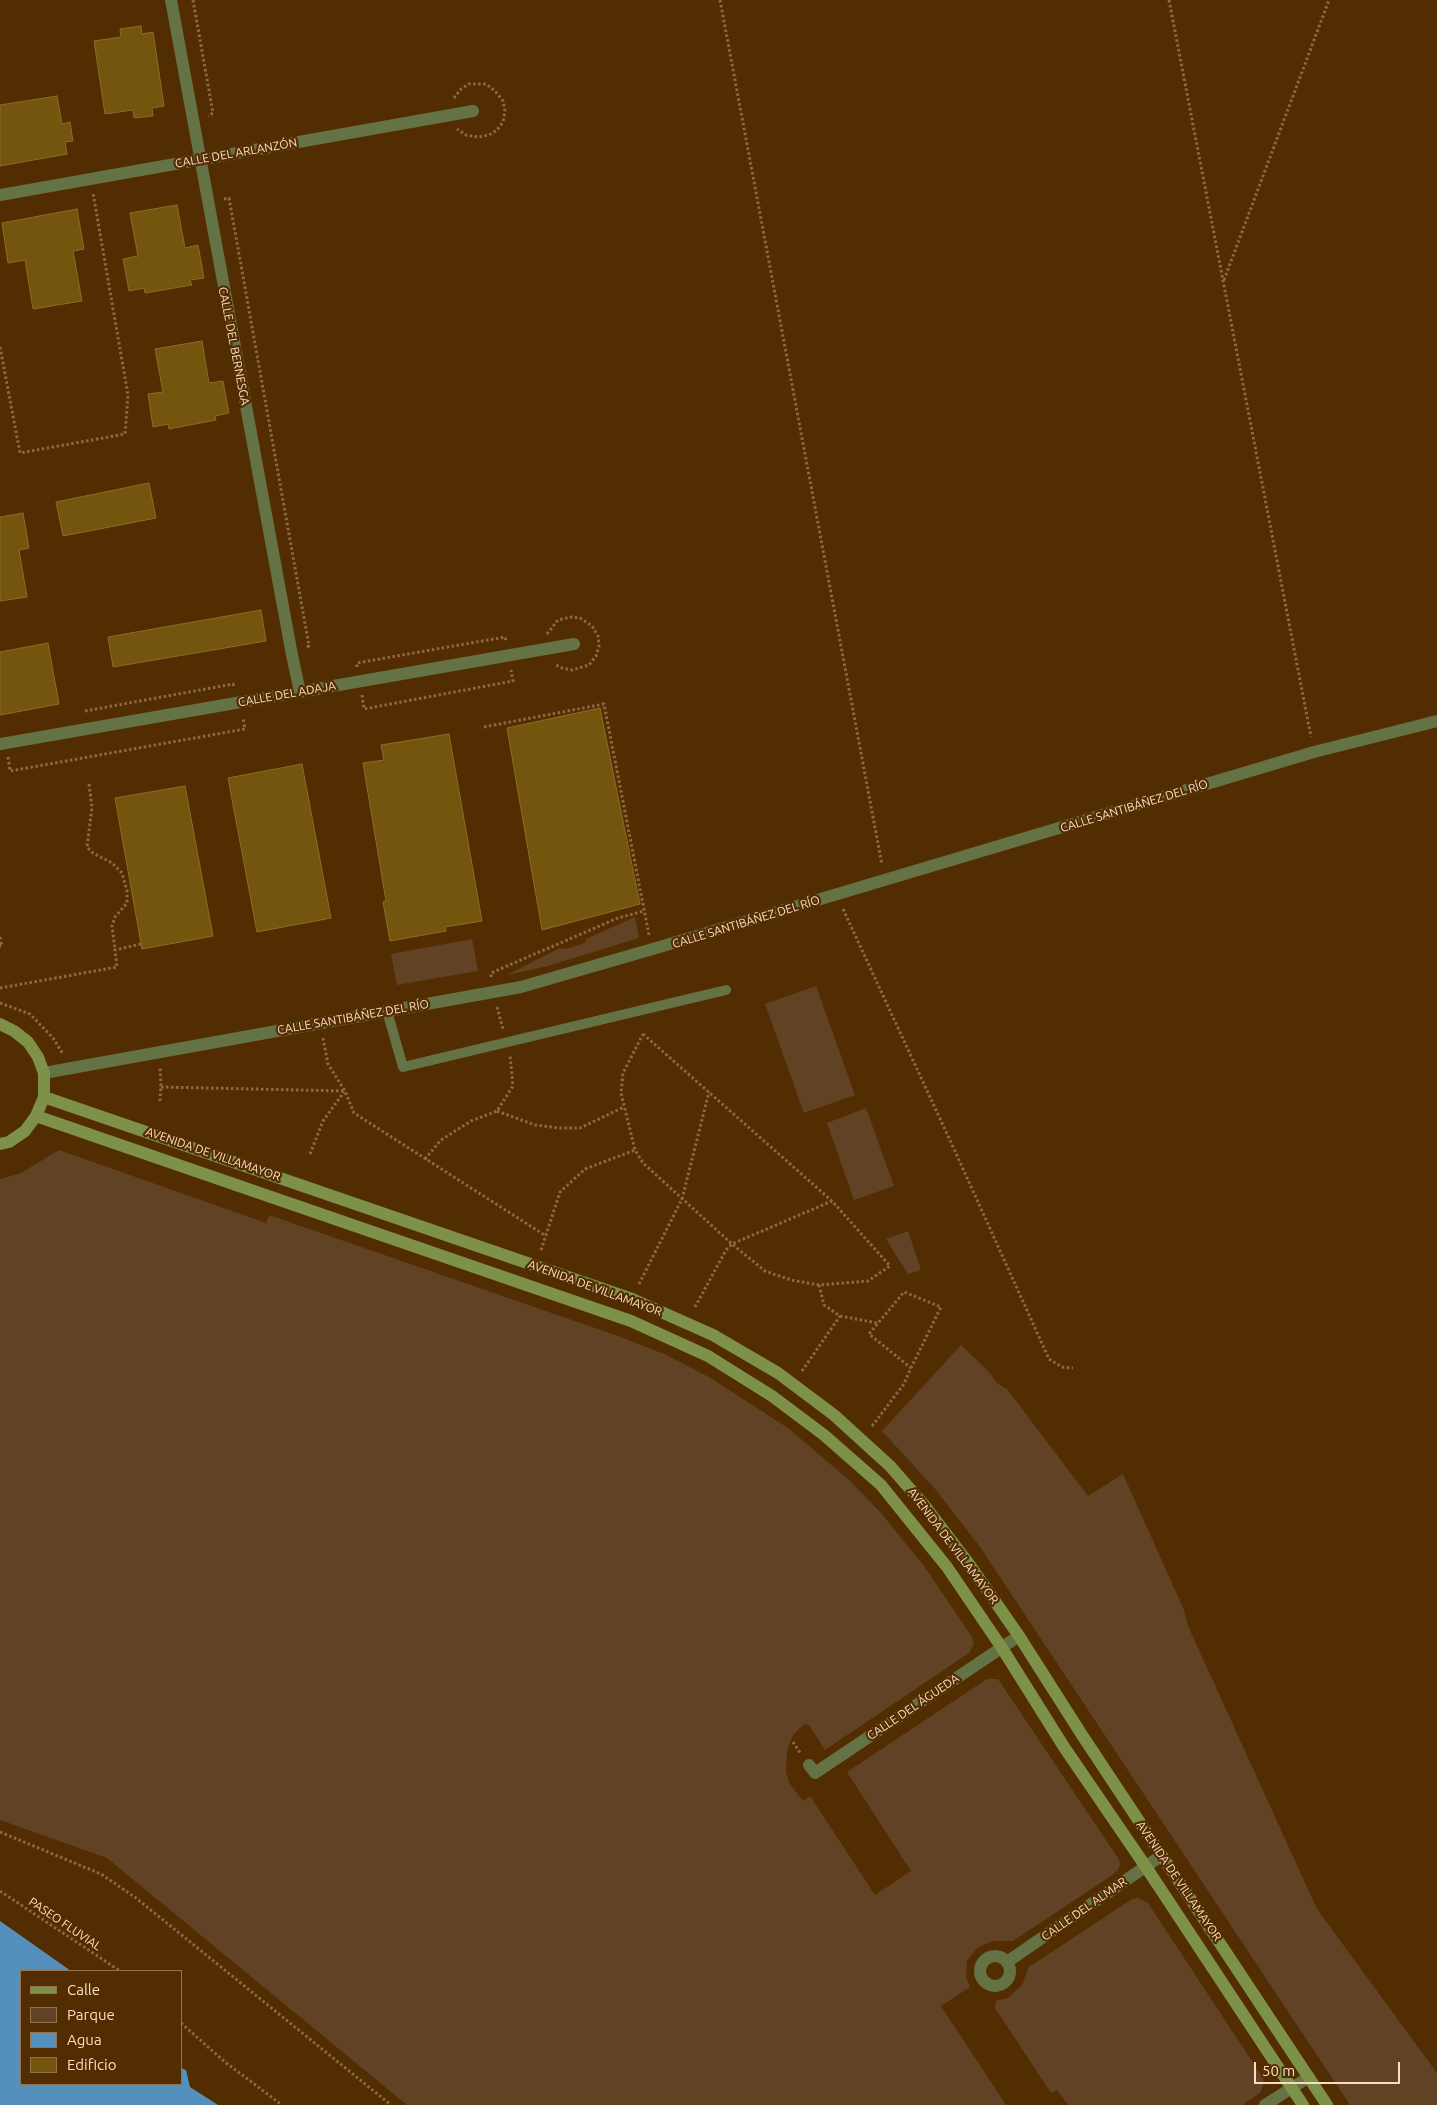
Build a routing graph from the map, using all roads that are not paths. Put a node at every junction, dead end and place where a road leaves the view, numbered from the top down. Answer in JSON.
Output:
{"nodes":[{"id":1,"x":171,"y":0,"type":"edge"},
{"id":2,"x":473,"y":111,"type":"dead end"},
{"id":3,"x":200,"y":160,"type":"junction"},
{"id":4,"x":0,"y":195,"type":"edge"},
{"id":5,"x":574,"y":644,"type":"dead end"},
{"id":6,"x":300,"y":692,"type":"junction"},
{"id":7,"x":1437,"y":721,"type":"edge"},
{"id":8,"x":0,"y":744,"type":"edge"},
{"id":9,"x":726,"y":990,"type":"dead end"},
{"id":10,"x":387,"y":1011,"type":"junction"},
{"id":11,"x":0,"y":1024,"type":"edge"},
{"id":12,"x":44,"y":1073,"type":"junction"},
{"id":13,"x":44,"y":1097,"type":"junction"},
{"id":14,"x":36,"y":1116,"type":"junction"},
{"id":15,"x":0,"y":1144,"type":"edge"},
{"id":16,"x":1019,"y":1636,"type":"junction"},
{"id":17,"x":1002,"y":1648,"type":"junction"},
{"id":18,"x":809,"y":1765,"type":"dead end"},
{"id":19,"x":1161,"y":1856,"type":"junction"},
{"id":20,"x":1146,"y":1867,"type":"junction"},
{"id":21,"x":1007,"y":1962,"type":"dead end"},
{"id":22,"x":1309,"y":2077,"type":"junction"},
{"id":23,"x":1292,"y":2088,"type":"junction"},
{"id":24,"x":1265,"y":2105,"type":"edge"},
{"id":25,"x":1303,"y":2105,"type":"edge"},
{"id":26,"x":1327,"y":2105,"type":"edge"}],
"edges":[{"from":1,"to":3,"type":"street","name":"CALLE DEL BERNESGA"},
{"from":2,"to":3,"type":"street","name":"CALLE DEL ARLANZÓN"},
{"from":3,"to":4,"type":"street","name":"CALLE DEL ARLANZÓN"},
{"from":3,"to":6,"type":"street","name":"CALLE DEL BERNESGA"},
{"from":5,"to":6,"type":"street","name":"CALLE DEL ADAJA"},
{"from":6,"to":8,"type":"street","name":"CALLE DEL ADAJA"},
{"from":7,"to":10,"type":"street","name":"CALLE SANTIBÁÑEZ DEL RÍO"},
{"from":9,"to":10,"type":"lane"},
{"from":10,"to":12,"type":"street","name":"CALLE SANTIBÁÑEZ DEL RÍO"},
{"from":11,"to":12,"type":"main road"},
{"from":12,"to":13,"type":"main road"},
{"from":13,"to":14,"type":"main road"},
{"from":13,"to":16,"type":"main road","name":"AVENIDA DE VILLAMAYOR"},
{"from":14,"to":15,"type":"main road"},
{"from":14,"to":17,"type":"main road","name":"AVENIDA DE VILLAMAYOR"},
{"from":16,"to":17,"type":"street","name":"CALLE DEL ÁGUEDA"},
{"from":16,"to":19,"type":"main road","name":"AVENIDA DE VILLAMAYOR"},
{"from":17,"to":18,"type":"street","name":"CALLE DEL ÁGUEDA"},
{"from":17,"to":20,"type":"main road","name":"AVENIDA DE VILLAMAYOR"},
{"from":19,"to":20,"type":"street","name":"CALLE DEL ALMAR"},
{"from":19,"to":22,"type":"main road","name":"AVENIDA DE VILLAMAYOR"},
{"from":20,"to":21,"type":"street","name":"CALLE DEL ALMAR"},
{"from":20,"to":23,"type":"main road","name":"AVENIDA DE VILLAMAYOR"},
{"from":22,"to":23,"type":"street"},
{"from":22,"to":26,"type":"main road","name":"AVENIDA DE VILLAMAYOR"},
{"from":23,"to":24,"type":"street"},
{"from":23,"to":25,"type":"main road","name":"AVENIDA DE VILLAMAYOR"}]}
